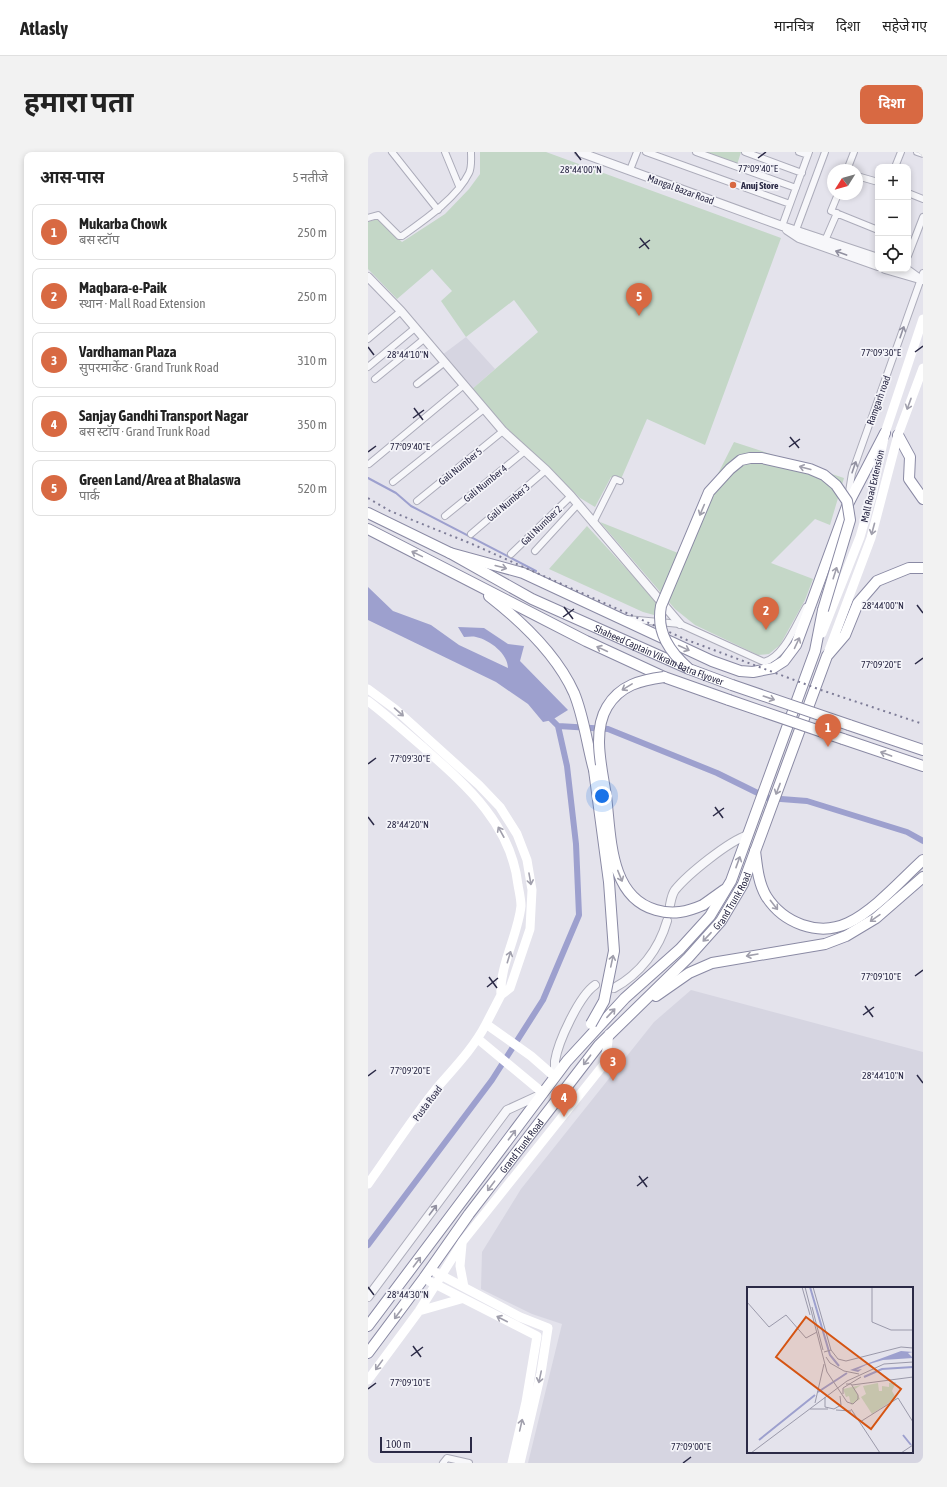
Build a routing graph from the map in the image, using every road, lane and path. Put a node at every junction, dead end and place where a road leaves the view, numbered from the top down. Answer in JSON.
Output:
{"nodes":[{"id":1,"x":392,"y":152,"type":"edge"},
{"id":2,"x":445,"y":152,"type":"edge"},
{"id":3,"x":471,"y":152,"type":"edge"},
{"id":4,"x":579,"y":152,"type":"edge"},
{"id":5,"x":637,"y":152,"type":"edge"},
{"id":6,"x":646,"y":152,"type":"edge"},
{"id":7,"x":745,"y":152,"type":"edge"},
{"id":8,"x":799,"y":152,"type":"edge"},
{"id":9,"x":826,"y":152,"type":"edge"},
{"id":10,"x":854,"y":152,"type":"edge"},
{"id":11,"x":901,"y":152,"type":"edge"},
{"id":12,"x":917,"y":152,"type":"edge"},
{"id":13,"x":699,"y":153,"type":"edge"},
{"id":14,"x":808,"y":154,"type":"edge"},
{"id":15,"x":923,"y":154,"type":"edge"},
{"id":16,"x":849,"y":164,"type":"edge"},
{"id":17,"x":896,"y":164,"type":"edge"},
{"id":18,"x":630,"y":170,"type":"junction"},
{"id":19,"x":802,"y":172,"type":"junction"},
{"id":20,"x":863,"y":178,"type":"edge"},
{"id":21,"x":875,"y":181,"type":"edge"},
{"id":22,"x":459,"y":186,"type":"junction"},
{"id":23,"x":796,"y":188,"type":"junction"},
{"id":24,"x":911,"y":194,"type":"edge"},
{"id":25,"x":923,"y":199,"type":"edge"},
{"id":26,"x":836,"y":200,"type":"edge"},
{"id":27,"x":790,"y":204,"type":"junction"},
{"id":28,"x":438,"y":210,"type":"junction"},
{"id":29,"x":837,"y":213,"type":"junction"},
{"id":30,"x":923,"y":217,"type":"edge"},
{"id":31,"x":368,"y":218,"type":"edge"},
{"id":32,"x":782,"y":226,"type":"junction"},
{"id":33,"x":875,"y":229,"type":"edge"},
{"id":34,"x":796,"y":230,"type":"junction"},
{"id":35,"x":911,"y":242,"type":"edge"},
{"id":36,"x":824,"y":243,"type":"junction"},
{"id":37,"x":875,"y":257,"type":"edge"},
{"id":38,"x":875,"y":265,"type":"edge"},
{"id":39,"x":897,"y":272,"type":"edge"},
{"id":40,"x":911,"y":272,"type":"edge"},
{"id":41,"x":368,"y":277,"type":"edge"},
{"id":42,"x":922,"y":278,"type":"edge"},
{"id":43,"x":401,"y":311,"type":"junction"},
{"id":44,"x":923,"y":320,"type":"edge"},
{"id":45,"x":415,"y":328,"type":"junction"},
{"id":46,"x":368,"y":339,"type":"edge"},
{"id":47,"x":424,"y":339,"type":"junction"},
{"id":48,"x":445,"y":362,"type":"junction"},
{"id":49,"x":368,"y":367,"type":"edge"},
{"id":50,"x":923,"y":370,"type":"edge"},
{"id":51,"x":375,"y":379,"type":"dead end"},
{"id":52,"x":417,"y":384,"type":"dead end"},
{"id":53,"x":464,"y":385,"type":"junction"},
{"id":54,"x":484,"y":410,"type":"junction"},
{"id":55,"x":503,"y":431,"type":"junction"},
{"id":56,"x":885,"y":433,"type":"junction"},
{"id":57,"x":898,"y":435,"type":"junction"},
{"id":58,"x":525,"y":451,"type":"junction"},
{"id":59,"x":369,"y":464,"type":"edge"},
{"id":60,"x":546,"y":470,"type":"junction"},
{"id":61,"x":620,"y":481,"type":"dead end"},
{"id":62,"x":393,"y":482,"type":"dead end"},
{"id":63,"x":571,"y":496,"type":"junction"},
{"id":64,"x":923,"y":499,"type":"edge"},
{"id":65,"x":417,"y":501,"type":"dead end"},
{"id":66,"x":578,"y":504,"type":"junction"},
{"id":67,"x":847,"y":506,"type":"junction"},
{"id":68,"x":368,"y":513,"type":"edge"},
{"id":69,"x":445,"y":516,"type":"dead end"},
{"id":70,"x":593,"y":523,"type":"junction"},
{"id":71,"x":368,"y":529,"type":"edge"},
{"id":72,"x":471,"y":534,"type":"dead end"},
{"id":73,"x":535,"y":551,"type":"dead end"},
{"id":74,"x":450,"y":553,"type":"junction"},
{"id":75,"x":511,"y":554,"type":"dead end"},
{"id":76,"x":923,"y":568,"type":"edge"},
{"id":77,"x":452,"y":571,"type":"junction"},
{"id":78,"x":817,"y":588,"type":"junction"},
{"id":79,"x":619,"y":618,"type":"junction"},
{"id":80,"x":680,"y":624,"type":"junction"},
{"id":81,"x":815,"y":651,"type":"junction"},
{"id":82,"x":827,"y":656,"type":"junction"},
{"id":83,"x":689,"y":669,"type":"junction"},
{"id":84,"x":664,"y":677,"type":"junction"},
{"id":85,"x":368,"y":689,"type":"edge"},
{"id":86,"x":368,"y":701,"type":"edge"},
{"id":87,"x":923,"y":750,"type":"edge"},
{"id":88,"x":901,"y":759,"type":"junction"},
{"id":89,"x":923,"y":766,"type":"edge"},
{"id":90,"x":923,"y":772,"type":"edge"},
{"id":91,"x":748,"y":835,"type":"junction"},
{"id":92,"x":755,"y":849,"type":"junction"},
{"id":93,"x":923,"y":860,"type":"edge"},
{"id":94,"x":923,"y":877,"type":"edge"},
{"id":95,"x":727,"y":888,"type":"junction"},
{"id":96,"x":670,"y":905,"type":"dead end"},
{"id":97,"x":667,"y":921,"type":"dead end"},
{"id":98,"x":595,"y":985,"type":"dead end"},
{"id":99,"x":614,"y":988,"type":"dead end"},
{"id":100,"x":501,"y":994,"type":"junction"},
{"id":101,"x":635,"y":1010,"type":"junction"},
{"id":102,"x":486,"y":1024,"type":"junction"},
{"id":103,"x":609,"y":1034,"type":"junction"},
{"id":104,"x":478,"y":1039,"type":"junction"},
{"id":105,"x":575,"y":1052,"type":"junction"},
{"id":106,"x":555,"y":1077,"type":"junction"},
{"id":107,"x":543,"y":1093,"type":"junction"},
{"id":108,"x":368,"y":1184,"type":"edge"},
{"id":109,"x":463,"y":1241,"type":"junction"},
{"id":110,"x":435,"y":1272,"type":"junction"},
{"id":111,"x":424,"y":1278,"type":"junction"},
{"id":112,"x":434,"y":1284,"type":"junction"},
{"id":113,"x":464,"y":1287,"type":"junction"},
{"id":114,"x":368,"y":1297,"type":"edge"},
{"id":115,"x":461,"y":1299,"type":"junction"},
{"id":116,"x":418,"y":1311,"type":"junction"},
{"id":117,"x":368,"y":1326,"type":"edge"},
{"id":118,"x":539,"y":1326,"type":"junction"},
{"id":119,"x":542,"y":1337,"type":"junction"},
{"id":120,"x":368,"y":1353,"type":"edge"},
{"id":121,"x":368,"y":1380,"type":"edge"},
{"id":122,"x":443,"y":1463,"type":"edge"},
{"id":123,"x":469,"y":1463,"type":"edge"},
{"id":124,"x":512,"y":1463,"type":"edge"},
{"id":125,"x":520,"y":1463,"type":"edge"}],
"edges":[{"from":1,"to":28,"type":"street"},
{"from":2,"to":22,"type":"street"},
{"from":3,"to":22,"type":"street"},
{"from":4,"to":18,"type":"street","name":"Mangal Bazar Road"},
{"from":5,"to":18,"type":"street"},
{"from":6,"to":27,"type":"street"},
{"from":7,"to":19,"type":"street"},
{"from":8,"to":14,"type":"street"},
{"from":9,"to":34,"type":"street"},
{"from":10,"to":16,"type":"street"},
{"from":11,"to":17,"type":"street"},
{"from":12,"to":15,"type":"street"},
{"from":13,"to":23,"type":"street"},
{"from":14,"to":19,"type":"street"},
{"from":18,"to":32,"type":"street","name":"Mangal Bazar Road"},
{"from":19,"to":23,"type":"street"},
{"from":20,"to":21,"type":"street"},
{"from":22,"to":28,"type":"street"},
{"from":23,"to":27,"type":"street"},
{"from":24,"to":25,"type":"street"},
{"from":26,"to":29,"type":"street"},
{"from":27,"to":32,"type":"street"},
{"from":28,"to":31,"type":"street"},
{"from":29,"to":33,"type":"street"},
{"from":29,"to":36,"type":"street"},
{"from":30,"to":35,"type":"street"},
{"from":32,"to":34,"type":"street"},
{"from":32,"to":36,"type":"street"},
{"from":34,"to":36,"type":"street"},
{"from":36,"to":37,"type":"street"},
{"from":38,"to":36,"type":"street","one_way":true},
{"from":39,"to":42,"type":"street"},
{"from":40,"to":42,"type":"street"},
{"from":41,"to":43,"type":"street"},
{"from":67,"to":42,"type":"street","name":"Ramgarh road","one_way":true},
{"from":43,"to":45,"type":"street"},
{"from":43,"to":46,"type":"street"},
{"from":44,"to":56,"type":"main road","name":"Mall Road Extension"},
{"from":45,"to":47,"type":"street"},
{"from":45,"to":49,"type":"street"},
{"from":47,"to":48,"type":"street"},
{"from":47,"to":51,"type":"street"},
{"from":48,"to":52,"type":"street"},
{"from":48,"to":53,"type":"street"},
{"from":50,"to":57,"type":"main road","name":"Mall Road Extension","one_way":true},
{"from":53,"to":54,"type":"street"},
{"from":53,"to":59,"type":"street"},
{"from":54,"to":55,"type":"street"},
{"from":54,"to":62,"type":"street"},
{"from":55,"to":58,"type":"street"},
{"from":55,"to":65,"type":"street","name":"Gali Number 5"},
{"from":56,"to":67,"type":"highway"},
{"from":56,"to":81,"type":"main road","name":"Mall Road Extension"},
{"from":57,"to":64,"type":"highway"},
{"from":57,"to":82,"type":"main road","name":"Mall Road Extension","one_way":true},
{"from":58,"to":60,"type":"street"},
{"from":58,"to":69,"type":"street","name":"Gali Number 4"},
{"from":60,"to":63,"type":"street"},
{"from":60,"to":72,"type":"street","name":"Gali Number 3"},
{"from":61,"to":70,"type":"street"},
{"from":63,"to":66,"type":"street"},
{"from":63,"to":75,"type":"street","name":"Gali Number 2"},
{"from":66,"to":70,"type":"street"},
{"from":66,"to":73,"type":"street"},
{"from":67,"to":78,"type":"highway"},
{"from":68,"to":74,"type":"highway"},
{"from":70,"to":80,"type":"street"},
{"from":77,"to":71,"type":"highway","one_way":true},
{"from":74,"to":79,"type":"highway","one_way":true},
{"from":74,"to":83,"type":"highway","name":"Shaheed Captain Vikram Batra Flyover","bridge":true},
{"from":76,"to":82,"type":"highway"},
{"from":84,"to":77,"type":"highway","name":"Shaheed Captain Vikram Batra Flyover","one_way":true},
{"from":105,"to":77,"type":"highway","one_way":true,"bridge":true},
{"from":79,"to":78,"type":"highway","one_way":true},
{"from":78,"to":80,"type":"street"},
{"from":79,"to":80,"type":"street"},
{"from":81,"to":83,"type":"highway","name":"Grand Trunk Road","one_way":true,"bridge":true},
{"from":81,"to":91,"type":"highway","name":"Grand Trunk Road"},
{"from":82,"to":92,"type":"highway","name":"Grand Trunk Road","one_way":true},
{"from":83,"to":87,"type":"highway","name":"Shaheed Captain Vikram Batra Flyover","one_way":true,"bridge":true},
{"from":88,"to":84,"type":"highway","name":"Shaheed Captain Vikram Batra Flyover","one_way":true,"bridge":true},
{"from":84,"to":95,"type":"highway","one_way":true,"bridge":true},
{"from":85,"to":100,"type":"main road","one_way":true},
{"from":100,"to":86,"type":"main road","one_way":true},
{"from":88,"to":89,"type":"highway","name":"Shaheed Captain Vikram Batra Flyover"},
{"from":88,"to":90,"type":"highway"},
{"from":95,"to":91,"type":"highway","name":"Grand Trunk Road","one_way":true},
{"from":91,"to":96,"type":"street"},
{"from":92,"to":93,"type":"highway","one_way":true},
{"from":92,"to":101,"type":"highway","name":"Grand Trunk Road","one_way":true},
{"from":94,"to":101,"type":"highway","one_way":true},
{"from":105,"to":95,"type":"highway","name":"Grand Trunk Road","one_way":true},
{"from":97,"to":99,"type":"street"},
{"from":98,"to":106,"type":"street"},
{"from":100,"to":102,"type":"main road","name":"Pusta Road"},
{"from":101,"to":103,"type":"highway","name":"Grand Trunk Road"},
{"from":102,"to":104,"type":"main road","name":"Pusta Road"},
{"from":102,"to":106,"type":"main road"},
{"from":103,"to":109,"type":"main road"},
{"from":103,"to":110,"type":"highway","name":"Grand Trunk Road","one_way":true},
{"from":104,"to":107,"type":"main road"},
{"from":104,"to":108,"type":"main road","name":"Pusta Road"},
{"from":105,"to":106,"type":"highway","name":"Grand Trunk Road"},
{"from":106,"to":107,"type":"highway","name":"Grand Trunk Road"},
{"from":114,"to":107,"type":"street","one_way":true},
{"from":117,"to":107,"type":"highway","name":"Grand Trunk Road","one_way":true},
{"from":109,"to":110,"type":"main road"},
{"from":109,"to":113,"type":"main road"},
{"from":110,"to":111,"type":"highway","name":"Grand Trunk Road"},
{"from":110,"to":112,"type":"main road"},
{"from":110,"to":113,"type":"main road"},
{"from":111,"to":112,"type":"main road"},
{"from":111,"to":120,"type":"highway","name":"Grand Trunk Road","one_way":true},
{"from":112,"to":115,"type":"main road"},
{"from":112,"to":116,"type":"main road"},
{"from":113,"to":118,"type":"main road"},
{"from":115,"to":116,"type":"main road"},
{"from":119,"to":115,"type":"main road","one_way":true},
{"from":116,"to":121,"type":"main road","one_way":true},
{"from":118,"to":119,"type":"main road"},
{"from":118,"to":119,"type":"main road"},
{"from":124,"to":119,"type":"main road","one_way":true},
{"from":119,"to":125,"type":"main road","one_way":true},
{"from":122,"to":123,"type":"street"}]}
